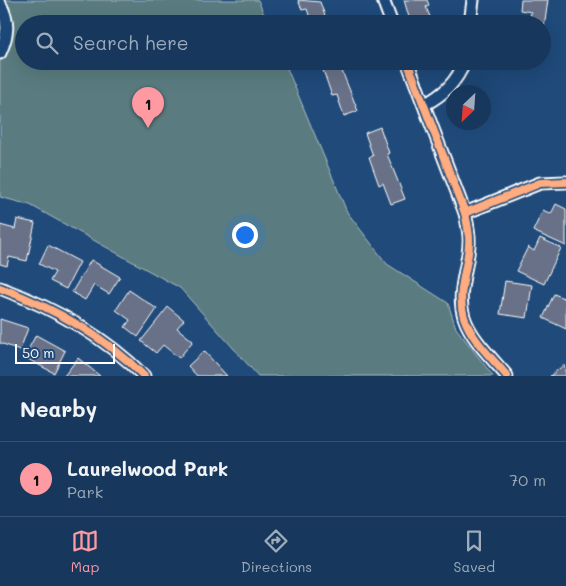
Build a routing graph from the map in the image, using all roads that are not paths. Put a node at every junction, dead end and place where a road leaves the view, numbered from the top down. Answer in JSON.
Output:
{"nodes":[{"id":1,"x":383,"y":0,"type":"edge"},
{"id":2,"x":474,"y":0,"type":"edge"},
{"id":3,"x":0,"y":4,"type":"edge"},
{"id":4,"x":389,"y":15,"type":"edge"},
{"id":5,"x":472,"y":15,"type":"edge"},
{"id":6,"x":0,"y":53,"type":"edge"},
{"id":7,"x":410,"y":70,"type":"edge"},
{"id":8,"x":460,"y":70,"type":"edge"},
{"id":9,"x":424,"y":105,"type":"junction"},
{"id":10,"x":566,"y":182,"type":"edge"},
{"id":11,"x":465,"y":213,"type":"junction"},
{"id":12,"x":0,"y":288,"type":"edge"},
{"id":13,"x":144,"y":376,"type":"edge"},
{"id":14,"x":507,"y":376,"type":"edge"}],
"edges":[{"from":1,"to":4,"type":"street"},
{"from":2,"to":5,"type":"street"},
{"from":3,"to":6,"type":"street"},
{"from":7,"to":9,"type":"street"},
{"from":8,"to":9,"type":"street"},
{"from":9,"to":11,"type":"street"},
{"from":10,"to":11,"type":"street"},
{"from":11,"to":14,"type":"street"},
{"from":12,"to":13,"type":"street"}]}
